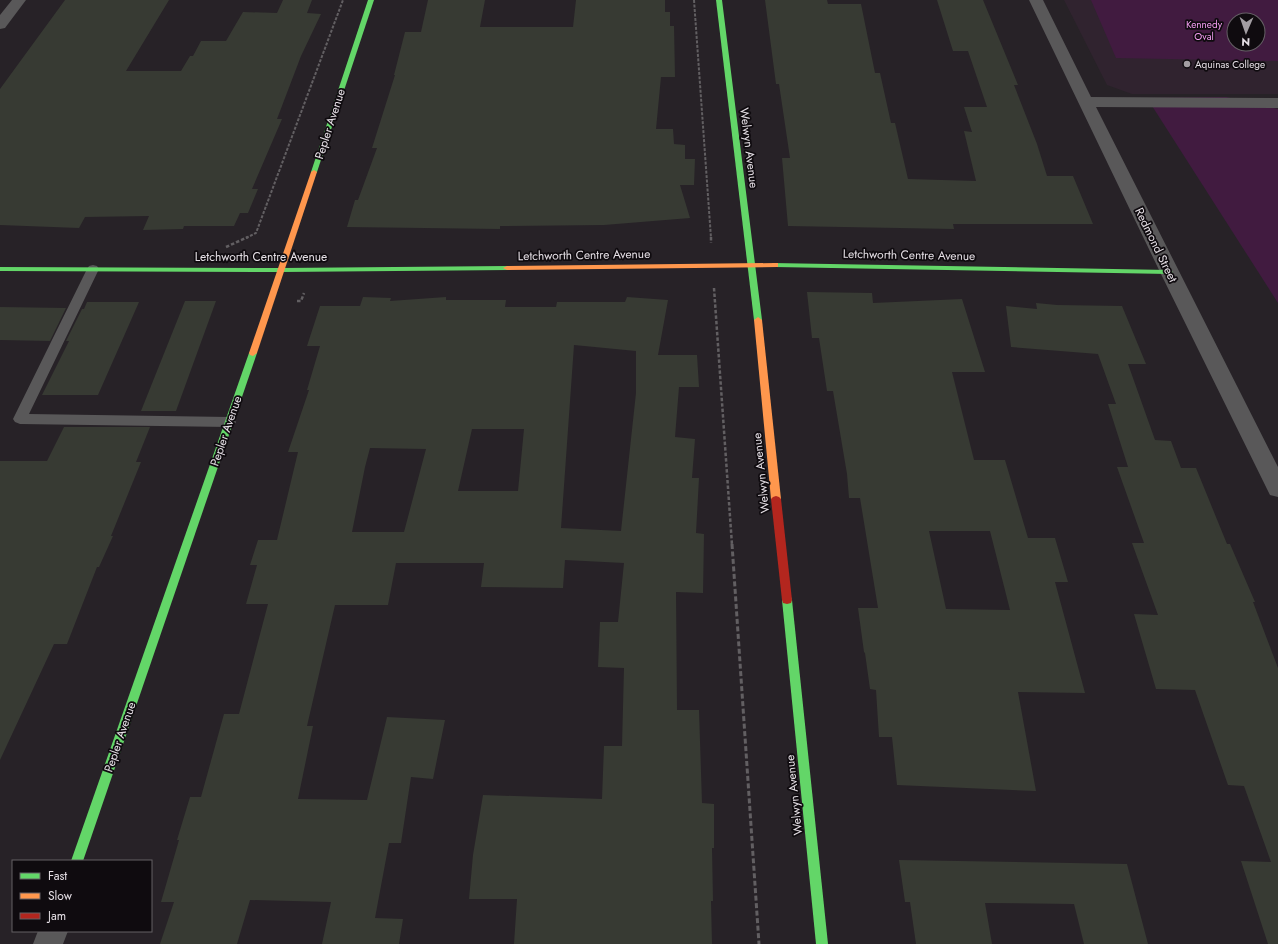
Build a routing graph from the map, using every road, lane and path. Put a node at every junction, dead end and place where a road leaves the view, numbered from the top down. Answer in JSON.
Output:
{"nodes":[{"id":1,"x":19,"y":0,"type":"edge"},
{"id":2,"x":343,"y":0,"type":"edge"},
{"id":3,"x":371,"y":0,"type":"edge"},
{"id":4,"x":694,"y":0,"type":"edge"},
{"id":5,"x":719,"y":0,"type":"edge"},
{"id":6,"x":1036,"y":0,"type":"edge"},
{"id":7,"x":0,"y":25,"type":"edge"},
{"id":8,"x":1087,"y":102,"type":"junction"},
{"id":9,"x":1278,"y":103,"type":"edge"},
{"id":10,"x":712,"y":265,"type":"junction"},
{"id":11,"x":752,"y":265,"type":"junction"},
{"id":12,"x":0,"y":268,"type":"edge"},
{"id":13,"x":93,"y":269,"type":"junction"},
{"id":14,"x":217,"y":269,"type":"junction"},
{"id":15,"x":282,"y":270,"type":"junction"},
{"id":16,"x":1169,"y":272,"type":"junction"},
{"id":17,"x":230,"y":422,"type":"junction"},
{"id":18,"x":1278,"y":489,"type":"edge"},
{"id":19,"x":77,"y":860,"type":"edge"},
{"id":20,"x":53,"y":932,"type":"edge"},
{"id":21,"x":48,"y":944,"type":"edge"},
{"id":22,"x":759,"y":944,"type":"edge"},
{"id":23,"x":822,"y":944,"type":"edge"}],
"edges":[{"from":1,"to":7,"type":"street"},
{"from":2,"to":14,"type":"path"},
{"from":3,"to":15,"type":"street","name":"Pepler Avenue"},
{"from":4,"to":10,"type":"path"},
{"from":5,"to":11,"type":"street","name":"Welwyn Avenue"},
{"from":6,"to":8,"type":"street","name":"Redmond Street"},
{"from":8,"to":9,"type":"street"},
{"from":8,"to":16,"type":"street","name":"Redmond Street"},
{"from":10,"to":11,"type":"street","name":"Letchworth Centre Avenue"},
{"from":10,"to":15,"type":"street","name":"Letchworth Centre Avenue"},
{"from":10,"to":22,"type":"path"},
{"from":11,"to":16,"type":"street","name":"Letchworth Centre Avenue"},
{"from":11,"to":23,"type":"street","name":"Welwyn Avenue"},
{"from":12,"to":13,"type":"street","name":"Letchworth Centre Avenue"},
{"from":13,"to":14,"type":"street","name":"Letchworth Centre Avenue"},
{"from":13,"to":17,"type":"lane"},
{"from":14,"to":15,"type":"street","name":"Letchworth Centre Avenue"},
{"from":15,"to":17,"type":"street","name":"Pepler Avenue"},
{"from":16,"to":18,"type":"street","name":"Redmond Street"},
{"from":17,"to":19,"type":"street","name":"Pepler Avenue"},
{"from":20,"to":21,"type":"street"}]}
